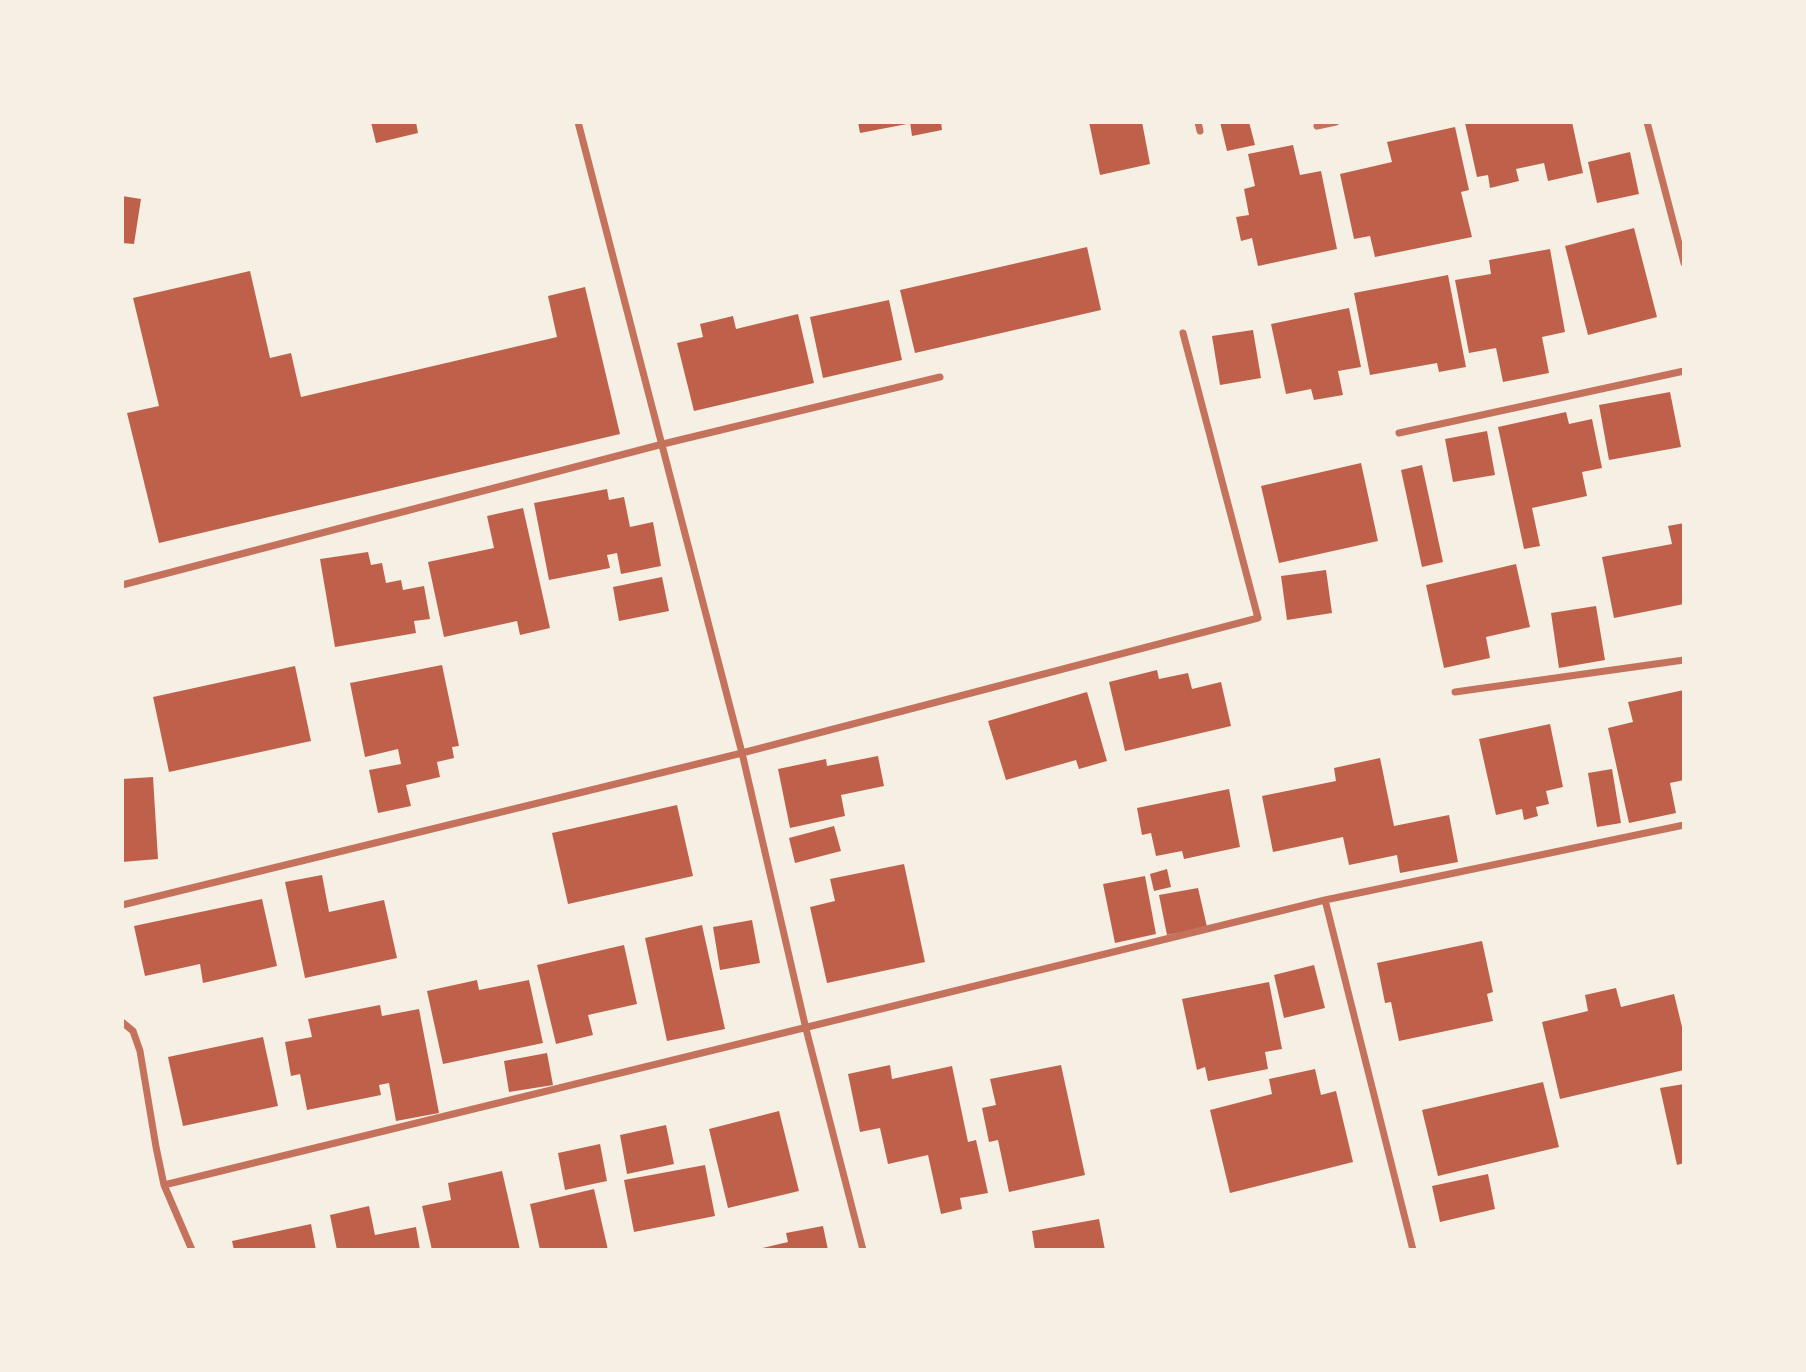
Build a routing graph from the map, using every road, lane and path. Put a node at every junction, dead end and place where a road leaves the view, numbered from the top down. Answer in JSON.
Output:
{"nodes":[{"id":1,"x":578,"y":122,"type":"edge"},
{"id":2,"x":1336,"y":122,"type":"edge"},
{"id":3,"x":1647,"y":122,"type":"edge"},
{"id":4,"x":1317,"y":127,"type":"dead end"},
{"id":5,"x":1684,"y":263,"type":"edge"},
{"id":6,"x":1183,"y":332,"type":"dead end"},
{"id":7,"x":1684,"y":372,"type":"edge"},
{"id":8,"x":940,"y":377,"type":"dead end"},
{"id":9,"x":1399,"y":433,"type":"dead end"},
{"id":10,"x":663,"y":444,"type":"junction"},
{"id":11,"x":122,"y":585,"type":"edge"},
{"id":12,"x":1684,"y":660,"type":"edge"},
{"id":13,"x":1455,"y":692,"type":"dead end"},
{"id":14,"x":742,"y":753,"type":"junction"},
{"id":15,"x":1684,"y":825,"type":"edge"},
{"id":16,"x":1325,"y":900,"type":"junction"},
{"id":17,"x":122,"y":905,"type":"edge"},
{"id":18,"x":122,"y":1022,"type":"edge"},
{"id":19,"x":806,"y":1029,"type":"junction"},
{"id":20,"x":164,"y":1185,"type":"junction"},
{"id":21,"x":192,"y":1250,"type":"edge"},
{"id":22,"x":863,"y":1250,"type":"edge"},
{"id":23,"x":1413,"y":1250,"type":"edge"}],
"edges":[{"from":1,"to":10,"type":"street"},
{"from":2,"to":4,"type":"street"},
{"from":3,"to":5,"type":"street"},
{"from":6,"to":14,"type":"street"},
{"from":7,"to":9,"type":"street"},
{"from":8,"to":10,"type":"street"},
{"from":10,"to":11,"type":"street"},
{"from":10,"to":14,"type":"street"},
{"from":12,"to":13,"type":"street"},
{"from":14,"to":17,"type":"street"},
{"from":14,"to":19,"type":"street"},
{"from":15,"to":16,"type":"street"},
{"from":16,"to":19,"type":"street"},
{"from":16,"to":23,"type":"street"},
{"from":18,"to":20,"type":"street"},
{"from":19,"to":20,"type":"street"},
{"from":19,"to":22,"type":"street"},
{"from":20,"to":21,"type":"street"}]}
